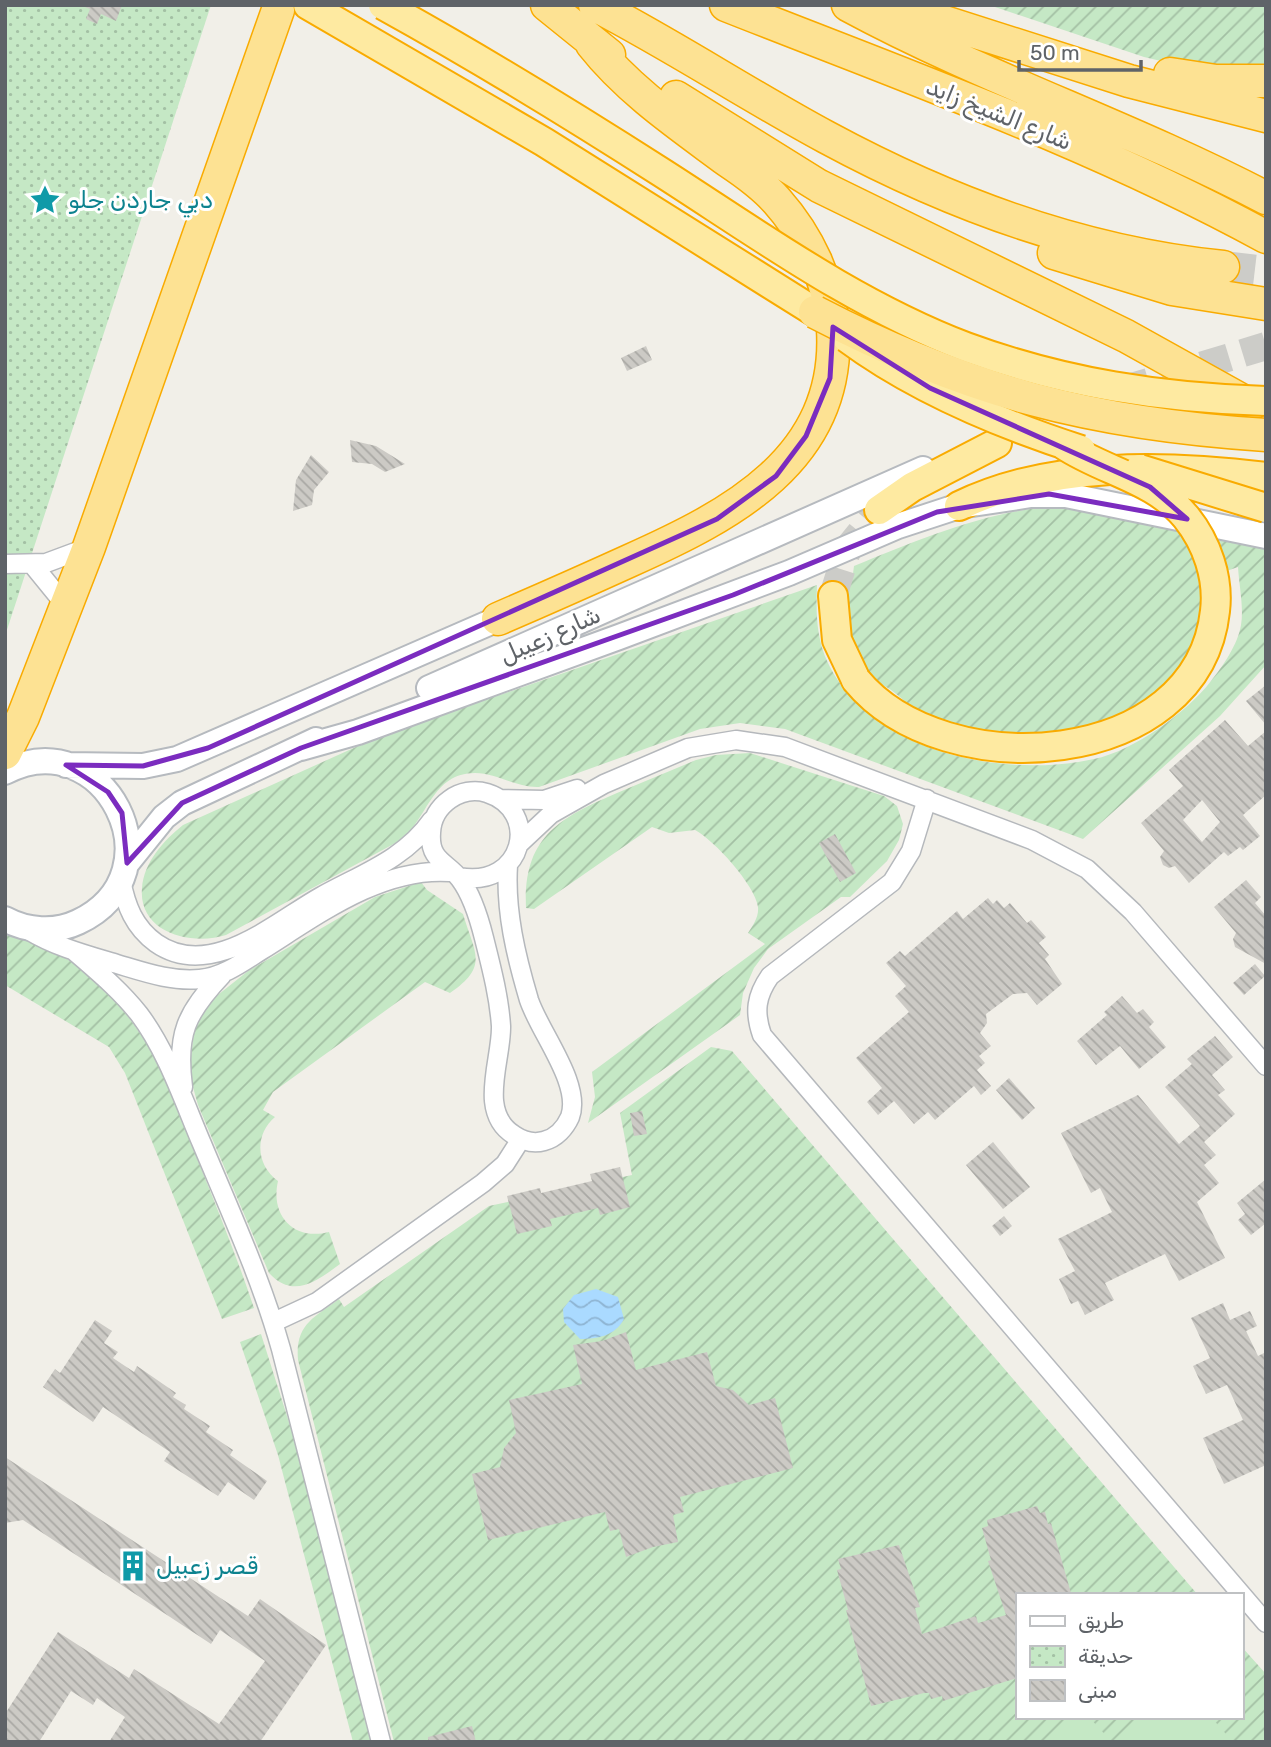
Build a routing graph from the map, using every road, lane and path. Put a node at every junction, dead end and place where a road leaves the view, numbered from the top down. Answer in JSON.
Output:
{"nodes":[{"id":1,"x":383,"y":5,"type":"edge"},
{"id":2,"x":547,"y":5,"type":"edge"},
{"id":3,"x":595,"y":5,"type":"edge"},
{"id":4,"x":726,"y":5,"type":"edge"},
{"id":5,"x":848,"y":5,"type":"edge"},
{"id":6,"x":891,"y":5,"type":"edge"},
{"id":7,"x":293,"y":8,"type":"edge"},
{"id":8,"x":592,"y":44,"type":"junction"},
{"id":9,"x":1067,"y":60,"type":"junction"},
{"id":10,"x":1266,"y":81,"type":"edge"},
{"id":11,"x":1266,"y":116,"type":"edge"},
{"id":12,"x":942,"y":194,"type":"junction"},
{"id":13,"x":1266,"y":198,"type":"edge"},
{"id":14,"x":1266,"y":237,"type":"edge"},
{"id":15,"x":1223,"y":267,"type":"tunnel mouth"},
{"id":16,"x":1266,"y":304,"type":"edge"},
{"id":17,"x":815,"y":312,"type":"junction"},
{"id":18,"x":1126,"y":336,"type":"junction"},
{"id":19,"x":1266,"y":399,"type":"edge"},
{"id":20,"x":1266,"y":414,"type":"edge"},
{"id":21,"x":1266,"y":435,"type":"edge"},
{"id":22,"x":997,"y":443,"type":"joint"},
{"id":23,"x":1064,"y":444,"type":"junction"},
{"id":24,"x":1266,"y":477,"type":"edge"},
{"id":25,"x":959,"y":506,"type":"junction"},
{"id":26,"x":1266,"y":508,"type":"edge"},
{"id":27,"x":879,"y":510,"type":"tunnel mouth"},
{"id":28,"x":1266,"y":536,"type":"edge"},
{"id":29,"x":89,"y":547,"type":"junction"},
{"id":30,"x":5,"y":564,"type":"edge"},
{"id":31,"x":32,"y":564,"type":"junction"},
{"id":32,"x":833,"y":596,"type":"tunnel mouth"},
{"id":33,"x":67,"y":607,"type":"junction"},
{"id":34,"x":498,"y":619,"type":"joint"},
{"id":35,"x":301,"y":748,"type":"junction"},
{"id":36,"x":5,"y":753,"type":"edge"},
{"id":37,"x":66,"y":765,"type":"junction"},
{"id":38,"x":5,"y":772,"type":"edge"},
{"id":39,"x":604,"y":783,"type":"junction"},
{"id":40,"x":500,"y":799,"type":"junction"},
{"id":41,"x":927,"y":799,"type":"junction"},
{"id":42,"x":435,"y":817,"type":"junction"},
{"id":43,"x":519,"y":844,"type":"junction"},
{"id":44,"x":509,"y":865,"type":"junction"},
{"id":45,"x":124,"y":872,"type":"junction"},
{"id":46,"x":454,"y":875,"type":"junction"},
{"id":47,"x":12,"y":923,"type":"edge"},
{"id":48,"x":74,"y":951,"type":"junction"},
{"id":49,"x":224,"y":973,"type":"junction"},
{"id":50,"x":529,"y":1000,"type":"junction"},
{"id":51,"x":499,"y":1006,"type":"junction"},
{"id":52,"x":1266,"y":1066,"type":"edge"},
{"id":53,"x":186,"y":1105,"type":"junction"},
{"id":54,"x":520,"y":1139,"type":"junction"},
{"id":55,"x":274,"y":1322,"type":"junction"},
{"id":56,"x":1240,"y":1593,"type":"edge"},
{"id":57,"x":1243,"y":1596,"type":"edge"},
{"id":58,"x":1266,"y":1623,"type":"edge"},
{"id":59,"x":381,"y":1742,"type":"edge"}],
"edges":[{"from":1,"to":19,"type":"highway","bridge":true},
{"from":2,"to":8,"type":"highway"},
{"from":3,"to":12,"type":"highway"},
{"from":4,"to":14,"type":"highway","name":"شارع الشيخ زايد"},
{"from":5,"to":13,"type":"highway","name":"شارع الشيخ زايد"},
{"from":6,"to":9,"type":"highway"},
{"from":7,"to":17,"type":"highway"},
{"from":7,"to":29,"type":"highway"},
{"from":8,"to":18,"type":"highway"},
{"from":8,"to":34,"type":"highway"},
{"from":9,"to":10,"type":"highway"},
{"from":9,"to":11,"type":"highway"},
{"from":12,"to":15,"type":"highway"},
{"from":12,"to":16,"type":"highway"},
{"from":17,"to":21,"type":"highway","bridge":true},
{"from":17,"to":23,"type":"highway","bridge":true},
{"from":18,"to":19,"type":"highway"},
{"from":18,"to":20,"type":"highway"},
{"from":22,"to":27,"type":"highway"},
{"from":22,"to":35,"type":"main road","name":"شارع زعيبل"},
{"from":23,"to":26,"type":"highway","bridge":true},
{"from":23,"to":32,"type":"highway","bridge":true},
{"from":24,"to":25,"type":"highway"},
{"from":25,"to":28,"type":"main road"},
{"from":25,"to":35,"type":"main road"},
{"from":29,"to":31,"type":"street"},
{"from":29,"to":33,"type":"highway"},
{"from":30,"to":31,"type":"street"},
{"from":31,"to":33,"type":"street"},
{"from":33,"to":36,"type":"highway"},
{"from":34,"to":37,"type":"main road","name":"شارع زعيبل"},
{"from":35,"to":45,"type":"main road","name":"شارع زعيبل"},
{"from":37,"to":38,"type":"main road","name":"شارع زعيبل"},
{"from":37,"to":45,"type":"main road"},
{"from":39,"to":40,"type":"street"},
{"from":39,"to":41,"type":"street"},
{"from":39,"to":43,"type":"street"},
{"from":40,"to":42,"type":"street"},
{"from":40,"to":43,"type":"street"},
{"from":41,"to":52,"type":"street"},
{"from":41,"to":56,"type":"street"},
{"from":42,"to":45,"type":"street"},
{"from":42,"to":46,"type":"street"},
{"from":43,"to":44,"type":"street"},
{"from":44,"to":46,"type":"street"},
{"from":44,"to":50,"type":"street"},
{"from":45,"to":47,"type":"main road","name":"شارع زعيبل"},
{"from":46,"to":49,"type":"street"},
{"from":46,"to":51,"type":"street"},
{"from":47,"to":48,"type":"street"},
{"from":48,"to":49,"type":"street"},
{"from":48,"to":53,"type":"street"},
{"from":49,"to":53,"type":"street"},
{"from":50,"to":51,"type":"street"},
{"from":50,"to":54,"type":"street"},
{"from":51,"to":54,"type":"street"},
{"from":53,"to":55,"type":"street"},
{"from":54,"to":55,"type":"street"},
{"from":55,"to":59,"type":"street"},
{"from":57,"to":58,"type":"street"}]}
